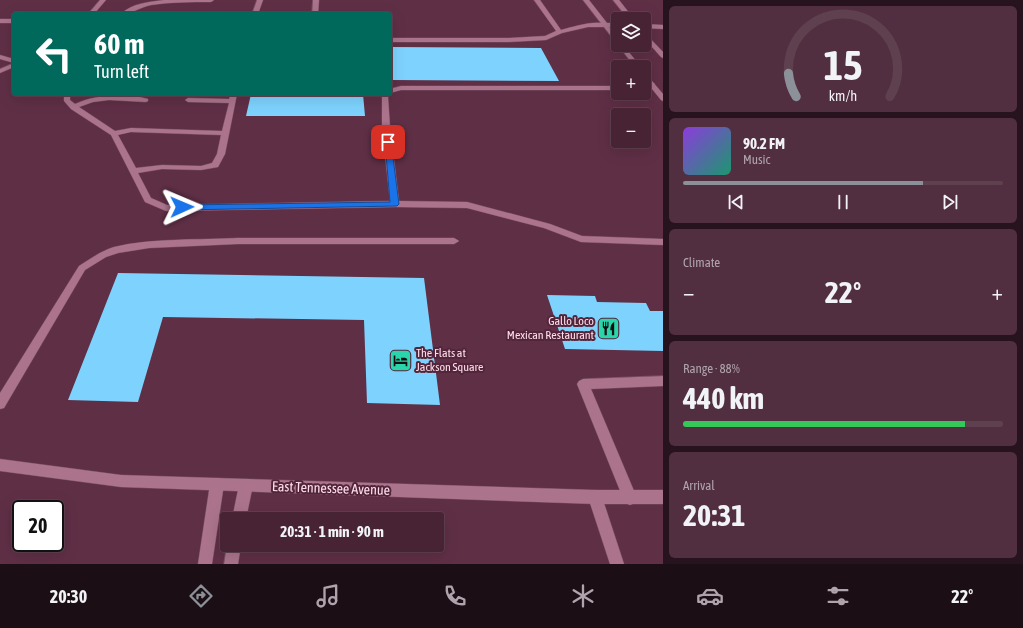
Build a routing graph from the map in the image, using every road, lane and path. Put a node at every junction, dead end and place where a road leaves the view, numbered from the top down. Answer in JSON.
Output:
{"nodes":[{"id":1,"x":103,"y":0,"type":"edge"},
{"id":2,"x":211,"y":0,"type":"edge"},
{"id":3,"x":260,"y":0,"type":"edge"},
{"id":4,"x":316,"y":0,"type":"edge"},
{"id":5,"x":537,"y":0,"type":"edge"},
{"id":6,"x":586,"y":0,"type":"edge"},
{"id":7,"x":616,"y":0,"type":"edge"},
{"id":8,"x":93,"y":12,"type":"edge"},
{"id":9,"x":125,"y":12,"type":"edge"},
{"id":10,"x":256,"y":12,"type":"edge"},
{"id":11,"x":315,"y":12,"type":"edge"},
{"id":12,"x":625,"y":12,"type":"edge"},
{"id":13,"x":0,"y":21,"type":"edge"},
{"id":14,"x":12,"y":21,"type":"edge"},
{"id":15,"x":604,"y":25,"type":"junction"},
{"id":16,"x":611,"y":25,"type":"edge"},
{"id":17,"x":651,"y":26,"type":"edge"},
{"id":18,"x":663,"y":26,"type":"edge"},
{"id":19,"x":560,"y":32,"type":"junction"},
{"id":20,"x":611,"y":34,"type":"edge"},
{"id":21,"x":392,"y":40,"type":"edge"},
{"id":22,"x":651,"y":42,"type":"edge"},
{"id":23,"x":626,"y":52,"type":"edge"},
{"id":24,"x":663,"y":56,"type":"edge"},
{"id":25,"x":0,"y":57,"type":"edge"},
{"id":26,"x":12,"y":60,"type":"edge"},
{"id":27,"x":632,"y":60,"type":"edge"},
{"id":28,"x":12,"y":66,"type":"edge"},
{"id":29,"x":0,"y":71,"type":"edge"},
{"id":30,"x":652,"y":84,"type":"joint"},
{"id":31,"x":663,"y":84,"type":"edge"},
{"id":32,"x":611,"y":89,"type":"edge"},
{"id":33,"x":392,"y":90,"type":"edge"},
{"id":34,"x":67,"y":96,"type":"edge"},
{"id":35,"x":386,"y":96,"type":"edge"},
{"id":36,"x":233,"y":97,"type":"edge"},
{"id":37,"x":663,"y":99,"type":"edge"},
{"id":38,"x":146,"y":100,"type":"dead end"},
{"id":39,"x":188,"y":100,"type":"dead end"},
{"id":40,"x":74,"y":107,"type":"junction"},
{"id":41,"x":226,"y":133,"type":"junction"},
{"id":42,"x":114,"y":134,"type":"junction"},
{"id":43,"x":133,"y":171,"type":"junction"},
{"id":44,"x":395,"y":204,"type":"junction"},
{"id":45,"x":454,"y":241,"type":"dead end"},
{"id":46,"x":663,"y":242,"type":"edge"},
{"id":47,"x":663,"y":382,"type":"edge"},
{"id":48,"x":0,"y":404,"type":"edge"},
{"id":49,"x":0,"y":465,"type":"edge"},
{"id":50,"x":218,"y":484,"type":"junction"},
{"id":51,"x":246,"y":485,"type":"junction"},
{"id":52,"x":595,"y":497,"type":"junction"},
{"id":53,"x":663,"y":497,"type":"edge"},
{"id":54,"x":630,"y":498,"type":"junction"},
{"id":55,"x":240,"y":512,"type":"edge"},
{"id":56,"x":233,"y":552,"type":"edge"},
{"id":57,"x":205,"y":564,"type":"edge"},
{"id":58,"x":230,"y":564,"type":"edge"},
{"id":59,"x":617,"y":564,"type":"edge"}],
"edges":[{"from":1,"to":8,"type":"street"},
{"from":2,"to":9,"type":"street"},
{"from":3,"to":10,"type":"street"},
{"from":4,"to":11,"type":"street"},
{"from":5,"to":19,"type":"street"},
{"from":6,"to":15,"type":"street"},
{"from":7,"to":12,"type":"street"},
{"from":13,"to":14,"type":"street"},
{"from":15,"to":16,"type":"street"},
{"from":15,"to":19,"type":"street"},
{"from":15,"to":20,"type":"street"},
{"from":17,"to":18,"type":"street"},
{"from":19,"to":21,"type":"street"},
{"from":22,"to":24,"type":"street"},
{"from":23,"to":27,"type":"street"},
{"from":25,"to":26,"type":"street"},
{"from":28,"to":29,"type":"street"},
{"from":30,"to":31,"type":"street"},
{"from":30,"to":37,"type":"street"},
{"from":32,"to":33,"type":"street"},
{"from":34,"to":40,"type":"street"},
{"from":35,"to":44,"type":"street"},
{"from":36,"to":39,"type":"street"},
{"from":36,"to":41,"type":"street"},
{"from":38,"to":40,"type":"street"},
{"from":40,"to":42,"type":"street"},
{"from":41,"to":42,"type":"street"},
{"from":41,"to":43,"type":"street"},
{"from":42,"to":43,"type":"street"},
{"from":43,"to":44,"type":"street"},
{"from":44,"to":46,"type":"street"},
{"from":45,"to":48,"type":"street"},
{"from":47,"to":54,"type":"street"},
{"from":49,"to":50,"type":"street","name":"East Tennessee Avenue"},
{"from":50,"to":51,"type":"street","name":"East Tennessee Avenue"},
{"from":50,"to":57,"type":"street"},
{"from":51,"to":52,"type":"street","name":"East Tennessee Avenue"},
{"from":51,"to":55,"type":"street"},
{"from":52,"to":54,"type":"street","name":"East Tennessee Avenue"},
{"from":52,"to":59,"type":"street"},
{"from":53,"to":54,"type":"street","name":"East Tennessee Avenue"},
{"from":56,"to":58,"type":"street"}]}
